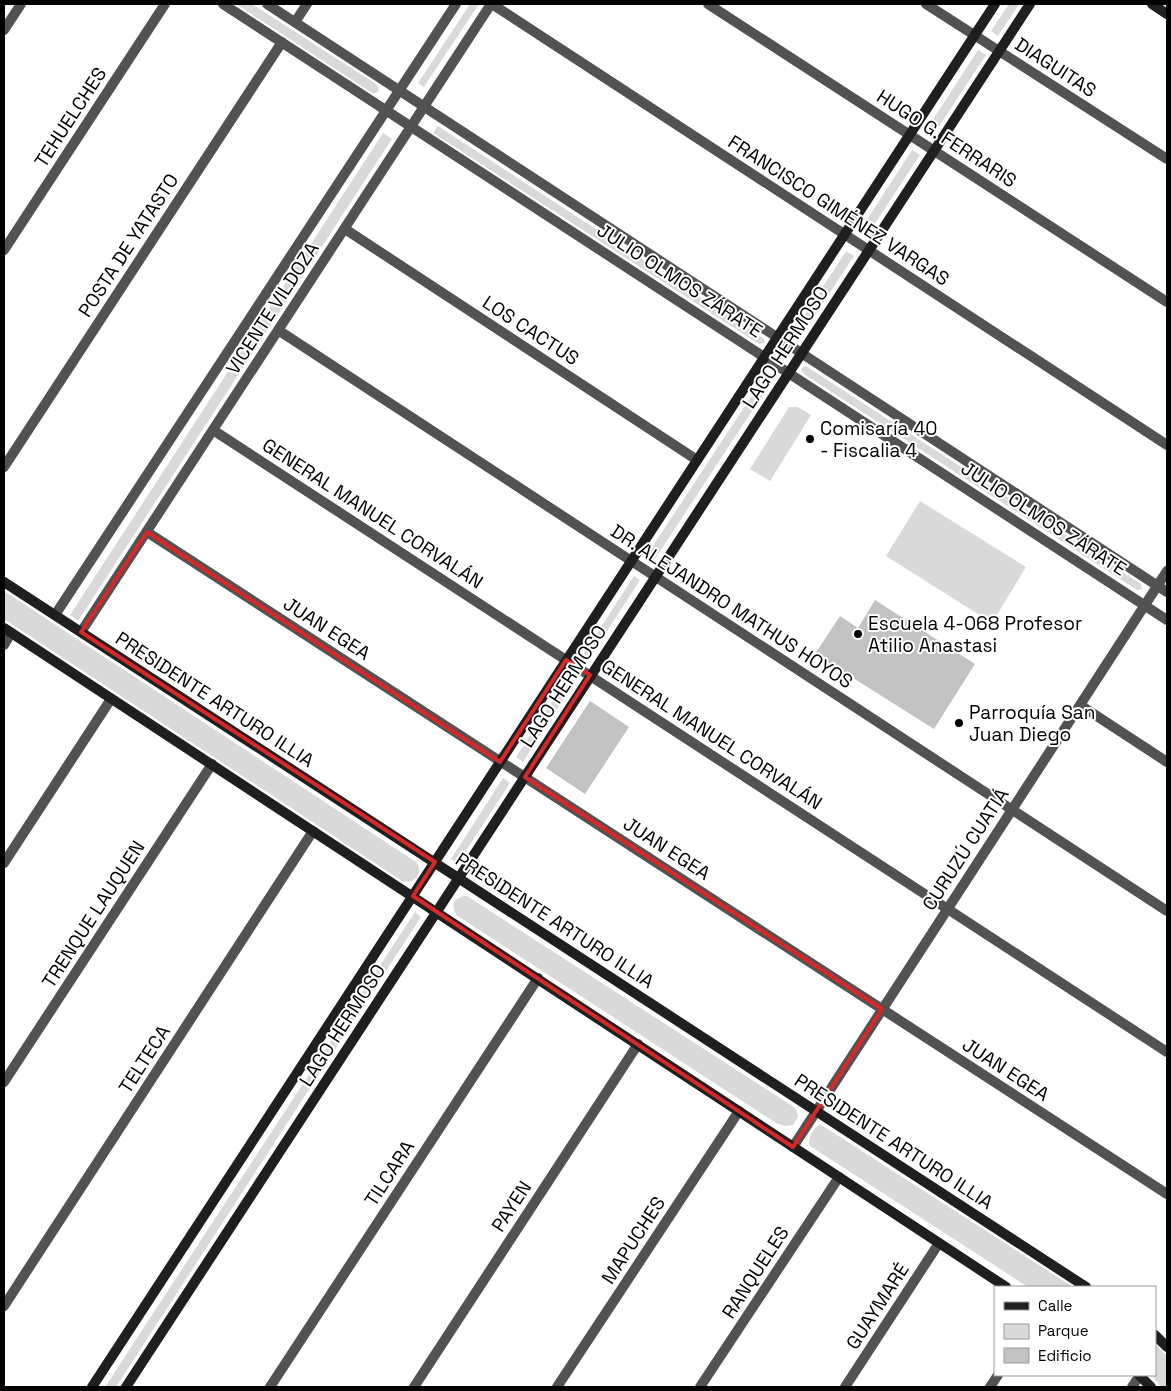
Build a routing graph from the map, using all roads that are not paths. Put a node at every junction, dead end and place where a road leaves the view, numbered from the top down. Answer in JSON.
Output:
{"nodes":[{"id":1,"x":21,"y":4,"type":"edge"},
{"id":2,"x":165,"y":4,"type":"edge"},
{"id":3,"x":223,"y":4,"type":"edge"},
{"id":4,"x":267,"y":4,"type":"edge"},
{"id":5,"x":307,"y":4,"type":"edge"},
{"id":6,"x":456,"y":4,"type":"edge"},
{"id":7,"x":492,"y":4,"type":"edge"},
{"id":8,"x":708,"y":4,"type":"edge"},
{"id":9,"x":926,"y":4,"type":"edge"},
{"id":10,"x":995,"y":4,"type":"edge"},
{"id":11,"x":1030,"y":4,"type":"edge"},
{"id":12,"x":1152,"y":4,"type":"edge"},
{"id":13,"x":1167,"y":14,"type":"edge"},
{"id":14,"x":295,"y":22,"type":"junction"},
{"id":15,"x":4,"y":30,"type":"edge"},
{"id":16,"x":974,"y":36,"type":"junction"},
{"id":17,"x":282,"y":42,"type":"junction"},
{"id":18,"x":1000,"y":52,"type":"junction"},
{"id":19,"x":399,"y":90,"type":"junction"},
{"id":20,"x":424,"y":106,"type":"junction"},
{"id":21,"x":386,"y":110,"type":"junction"},
{"id":22,"x":411,"y":126,"type":"junction"},
{"id":23,"x":910,"y":135,"type":"junction"},
{"id":24,"x":934,"y":151,"type":"junction"},
{"id":25,"x":1167,"y":160,"type":"edge"},
{"id":26,"x":345,"y":229,"type":"junction"},
{"id":27,"x":845,"y":234,"type":"junction"},
{"id":28,"x":4,"y":250,"type":"edge"},
{"id":29,"x":869,"y":251,"type":"junction"},
{"id":30,"x":1167,"y":302,"type":"edge"},
{"id":31,"x":278,"y":330,"type":"junction"},
{"id":32,"x":777,"y":337,"type":"junction"},
{"id":33,"x":802,"y":353,"type":"junction"},
{"id":34,"x":764,"y":357,"type":"junction"},
{"id":35,"x":789,"y":373,"type":"junction"},
{"id":36,"x":213,"y":430,"type":"junction"},
{"id":37,"x":1167,"y":446,"type":"edge"},
{"id":38,"x":697,"y":460,"type":"junction"},
{"id":39,"x":4,"y":467,"type":"edge"},
{"id":40,"x":147,"y":532,"type":"junction"},
{"id":41,"x":632,"y":561,"type":"junction"},
{"id":42,"x":1167,"y":570,"type":"edge"},
{"id":43,"x":655,"y":576,"type":"junction"},
{"id":44,"x":4,"y":582,"type":"edge"},
{"id":45,"x":1157,"y":586,"type":"junction"},
{"id":46,"x":1167,"y":592,"type":"edge"},
{"id":47,"x":1145,"y":605,"type":"junction"},
{"id":48,"x":55,"y":615,"type":"junction"},
{"id":49,"x":1167,"y":620,"type":"edge"},
{"id":50,"x":8,"y":631,"type":"edge"},
{"id":51,"x":81,"y":632,"type":"junction"},
{"id":52,"x":4,"y":645,"type":"edge"},
{"id":53,"x":566,"y":660,"type":"junction"},
{"id":54,"x":590,"y":676,"type":"junction"},
{"id":55,"x":111,"y":699,"type":"junction"},
{"id":56,"x":1080,"y":705,"type":"junction"},
{"id":57,"x":500,"y":762,"type":"junction"},
{"id":58,"x":1167,"y":762,"type":"edge"},
{"id":59,"x":212,"y":764,"type":"junction"},
{"id":60,"x":525,"y":776,"type":"junction"},
{"id":61,"x":1012,"y":810,"type":"junction"},
{"id":62,"x":313,"y":831,"type":"junction"},
{"id":63,"x":435,"y":862,"type":"junction"},
{"id":64,"x":4,"y":863,"type":"edge"},
{"id":65,"x":459,"y":878,"type":"junction"},
{"id":66,"x":413,"y":896,"type":"junction"},
{"id":67,"x":948,"y":909,"type":"junction"},
{"id":68,"x":1167,"y":911,"type":"edge"},
{"id":69,"x":437,"y":912,"type":"junction"},
{"id":70,"x":538,"y":978,"type":"junction"},
{"id":71,"x":882,"y":1009,"type":"junction"},
{"id":72,"x":638,"y":1044,"type":"junction"},
{"id":73,"x":1167,"y":1052,"type":"edge"},
{"id":74,"x":4,"y":1082,"type":"edge"},
{"id":75,"x":739,"y":1111,"type":"junction"},
{"id":76,"x":816,"y":1111,"type":"junction"},
{"id":77,"x":793,"y":1147,"type":"junction"},
{"id":78,"x":838,"y":1177,"type":"junction"},
{"id":79,"x":1167,"y":1194,"type":"edge"},
{"id":80,"x":939,"y":1243,"type":"junction"},
{"id":81,"x":1004,"y":1286,"type":"edge"},
{"id":82,"x":1084,"y":1286,"type":"edge"},
{"id":83,"x":4,"y":1306,"type":"edge"},
{"id":84,"x":1156,"y":1336,"type":"edge"},
{"id":85,"x":1167,"y":1347,"type":"edge"},
{"id":86,"x":997,"y":1376,"type":"edge"},
{"id":87,"x":1138,"y":1376,"type":"edge"},
{"id":88,"x":1140,"y":1376,"type":"edge"},
{"id":89,"x":92,"y":1387,"type":"edge"},
{"id":90,"x":126,"y":1387,"type":"edge"},
{"id":91,"x":270,"y":1387,"type":"edge"},
{"id":92,"x":414,"y":1387,"type":"edge"},
{"id":93,"x":557,"y":1387,"type":"edge"},
{"id":94,"x":700,"y":1387,"type":"edge"},
{"id":95,"x":845,"y":1387,"type":"edge"},
{"id":96,"x":990,"y":1387,"type":"edge"},
{"id":97,"x":1132,"y":1387,"type":"edge"},
{"id":98,"x":1151,"y":1387,"type":"edge"}],
"edges":[{"from":1,"to":15,"type":"street"},
{"from":2,"to":28,"type":"street","name":"TEHUELCHES"},
{"from":3,"to":17,"type":"street","name":"JULIO OLMOS ZÁRATE"},
{"from":4,"to":14,"type":"street","name":"JULIO OLMOS ZÁRATE"},
{"from":5,"to":14,"type":"street"},
{"from":6,"to":19,"type":"street","name":"VICENTE VILDOZA"},
{"from":7,"to":20,"type":"street","name":"VICENTE VILDOZA"},
{"from":7,"to":27,"type":"street","name":"FRANCISCO GIMÉNEZ VARGAS"},
{"from":8,"to":23,"type":"street","name":"HUGO G. FERRARIS"},
{"from":9,"to":16,"type":"street","name":"DIAGUITAS"},
{"from":10,"to":16,"type":"street","name":"LAGO HERMOSO"},
{"from":11,"to":18,"type":"street","name":"LAGO HERMOSO"},
{"from":12,"to":13,"type":"street"},
{"from":14,"to":19,"type":"street","name":"JULIO OLMOS ZÁRATE"},
{"from":16,"to":18,"type":"street","name":"DIAGUITAS"},
{"from":16,"to":23,"type":"street","name":"LAGO HERMOSO"},
{"from":17,"to":21,"type":"street","name":"JULIO OLMOS ZÁRATE"},
{"from":17,"to":39,"type":"street","name":"POSTA DE YATASTO"},
{"from":18,"to":24,"type":"street","name":"LAGO HERMOSO"},
{"from":18,"to":25,"type":"street","name":"DIAGUITAS"},
{"from":19,"to":20,"type":"street","name":"JULIO OLMOS ZÁRATE"},
{"from":19,"to":21,"type":"street","name":"VICENTE VILDOZA"},
{"from":20,"to":22,"type":"street","name":"VICENTE VILDOZA"},
{"from":20,"to":32,"type":"street","name":"JULIO OLMOS ZÁRATE"},
{"from":21,"to":22,"type":"street","name":"JULIO OLMOS ZÁRATE"},
{"from":21,"to":48,"type":"street","name":"VICENTE VILDOZA"},
{"from":22,"to":26,"type":"street","name":"VICENTE VILDOZA"},
{"from":22,"to":34,"type":"street","name":"JULIO OLMOS ZÁRATE"},
{"from":23,"to":24,"type":"street","name":"HUGO G. FERRARIS"},
{"from":23,"to":27,"type":"street","name":"LAGO HERMOSO"},
{"from":24,"to":29,"type":"street","name":"LAGO HERMOSO"},
{"from":24,"to":30,"type":"street","name":"HUGO G. FERRARIS"},
{"from":26,"to":31,"type":"street","name":"VICENTE VILDOZA"},
{"from":26,"to":38,"type":"street","name":"LOS CACTUS"},
{"from":27,"to":29,"type":"street","name":"FRANCISCO GIMÉNEZ VARGAS"},
{"from":27,"to":32,"type":"street","name":"LAGO HERMOSO"},
{"from":29,"to":33,"type":"street","name":"LAGO HERMOSO"},
{"from":29,"to":37,"type":"street","name":"FRANCISCO GIMÉNEZ VARGAS"},
{"from":31,"to":36,"type":"street","name":"VICENTE VILDOZA"},
{"from":31,"to":41,"type":"street","name":"DR. ALEJANDRO MATHUS HOYOS"},
{"from":32,"to":33,"type":"street","name":"JULIO OLMOS ZÁRATE"},
{"from":32,"to":34,"type":"street","name":"LAGO HERMOSO"},
{"from":33,"to":35,"type":"street","name":"LAGO HERMOSO"},
{"from":33,"to":45,"type":"street","name":"JULIO OLMOS ZÁRATE"},
{"from":34,"to":35,"type":"street","name":"JULIO OLMOS ZÁRATE"},
{"from":34,"to":38,"type":"street","name":"LAGO HERMOSO"},
{"from":35,"to":43,"type":"street","name":"LAGO HERMOSO"},
{"from":35,"to":47,"type":"street","name":"JULIO OLMOS ZÁRATE"},
{"from":36,"to":40,"type":"street","name":"VICENTE VILDOZA"},
{"from":36,"to":53,"type":"street","name":"GENERAL MANUEL CORVALÁN"},
{"from":38,"to":41,"type":"street","name":"LAGO HERMOSO"},
{"from":40,"to":51,"type":"street","name":"VICENTE VILDOZA"},
{"from":40,"to":57,"type":"street","name":"JUAN EGEA"},
{"from":41,"to":43,"type":"street","name":"DR. ALEJANDRO MATHUS HOYOS"},
{"from":41,"to":53,"type":"street","name":"LAGO HERMOSO"},
{"from":42,"to":45,"type":"street","name":"CURUZÚ CUATIÁ"},
{"from":43,"to":54,"type":"street","name":"LAGO HERMOSO"},
{"from":43,"to":61,"type":"street","name":"DR. ALEJANDRO MATHUS HOYOS"},
{"from":44,"to":48,"type":"street","name":"PRESIDENTE ARTURO ILLIA"},
{"from":45,"to":46,"type":"street","name":"JULIO OLMOS ZÁRATE"},
{"from":45,"to":47,"type":"street","name":"CURUZÚ CUATIÁ"},
{"from":47,"to":49,"type":"street","name":"JULIO OLMOS ZÁRATE"},
{"from":47,"to":56,"type":"street","name":"CURUZÚ CUATIÁ"},
{"from":48,"to":51,"type":"street","name":"PRESIDENTE ARTURO ILLIA"},
{"from":50,"to":52,"type":"street"},
{"from":50,"to":55,"type":"street"},
{"from":51,"to":63,"type":"street","name":"PRESIDENTE ARTURO ILLIA"},
{"from":53,"to":54,"type":"street","name":"GENERAL MANUEL CORVALÁN"},
{"from":53,"to":57,"type":"street","name":"LAGO HERMOSO"},
{"from":54,"to":60,"type":"street","name":"LAGO HERMOSO"},
{"from":54,"to":67,"type":"street","name":"GENERAL MANUEL CORVALÁN"},
{"from":55,"to":59,"type":"street"},
{"from":55,"to":64,"type":"street"},
{"from":56,"to":58,"type":"street"},
{"from":56,"to":61,"type":"street","name":"CURUZÚ CUATIÁ"},
{"from":57,"to":60,"type":"street","name":"JUAN EGEA"},
{"from":57,"to":63,"type":"street","name":"LAGO HERMOSO"},
{"from":59,"to":62,"type":"street"},
{"from":59,"to":74,"type":"street","name":"TRENQUE LAUQUEN"},
{"from":60,"to":65,"type":"street","name":"LAGO HERMOSO"},
{"from":60,"to":71,"type":"street","name":"JUAN EGEA"},
{"from":61,"to":67,"type":"street","name":"CURUZÚ CUATIÁ"},
{"from":61,"to":68,"type":"street","name":"DR. ALEJANDRO MATHUS HOYOS"},
{"from":62,"to":66,"type":"street"},
{"from":62,"to":83,"type":"street","name":"TELTECA"},
{"from":63,"to":65,"type":"street","name":"PRESIDENTE ARTURO ILLIA"},
{"from":63,"to":66,"type":"street","name":"LAGO HERMOSO"},
{"from":65,"to":69,"type":"street","name":"LAGO HERMOSO"},
{"from":65,"to":76,"type":"street","name":"PRESIDENTE ARTURO ILLIA"},
{"from":66,"to":69,"type":"street"},
{"from":66,"to":89,"type":"street","name":"LAGO HERMOSO"},
{"from":67,"to":71,"type":"street","name":"CURUZÚ CUATIÁ"},
{"from":67,"to":73,"type":"street","name":"GENERAL MANUEL CORVALÁN"},
{"from":69,"to":70,"type":"street"},
{"from":69,"to":90,"type":"street","name":"LAGO HERMOSO"},
{"from":70,"to":72,"type":"street"},
{"from":70,"to":91,"type":"street","name":"TILCARA"},
{"from":71,"to":76,"type":"street","name":"CURUZÚ CUATIÁ"},
{"from":71,"to":79,"type":"street","name":"JUAN EGEA"},
{"from":72,"to":75,"type":"street"},
{"from":72,"to":92,"type":"street","name":"PAYEN"},
{"from":75,"to":77,"type":"street"},
{"from":75,"to":93,"type":"street","name":"MAPUCHES"},
{"from":76,"to":77,"type":"street","name":"CURUZÚ CUATIÁ"},
{"from":76,"to":82,"type":"street","name":"PRESIDENTE ARTURO ILLIA"},
{"from":77,"to":78,"type":"street"},
{"from":78,"to":80,"type":"street"},
{"from":78,"to":94,"type":"street","name":"RANQUELES"},
{"from":80,"to":81,"type":"street"},
{"from":80,"to":95,"type":"street","name":"GUAYMARÉ"},
{"from":84,"to":85,"type":"street"},
{"from":86,"to":96,"type":"street"},
{"from":87,"to":97,"type":"street"},
{"from":88,"to":98,"type":"street"}]}
